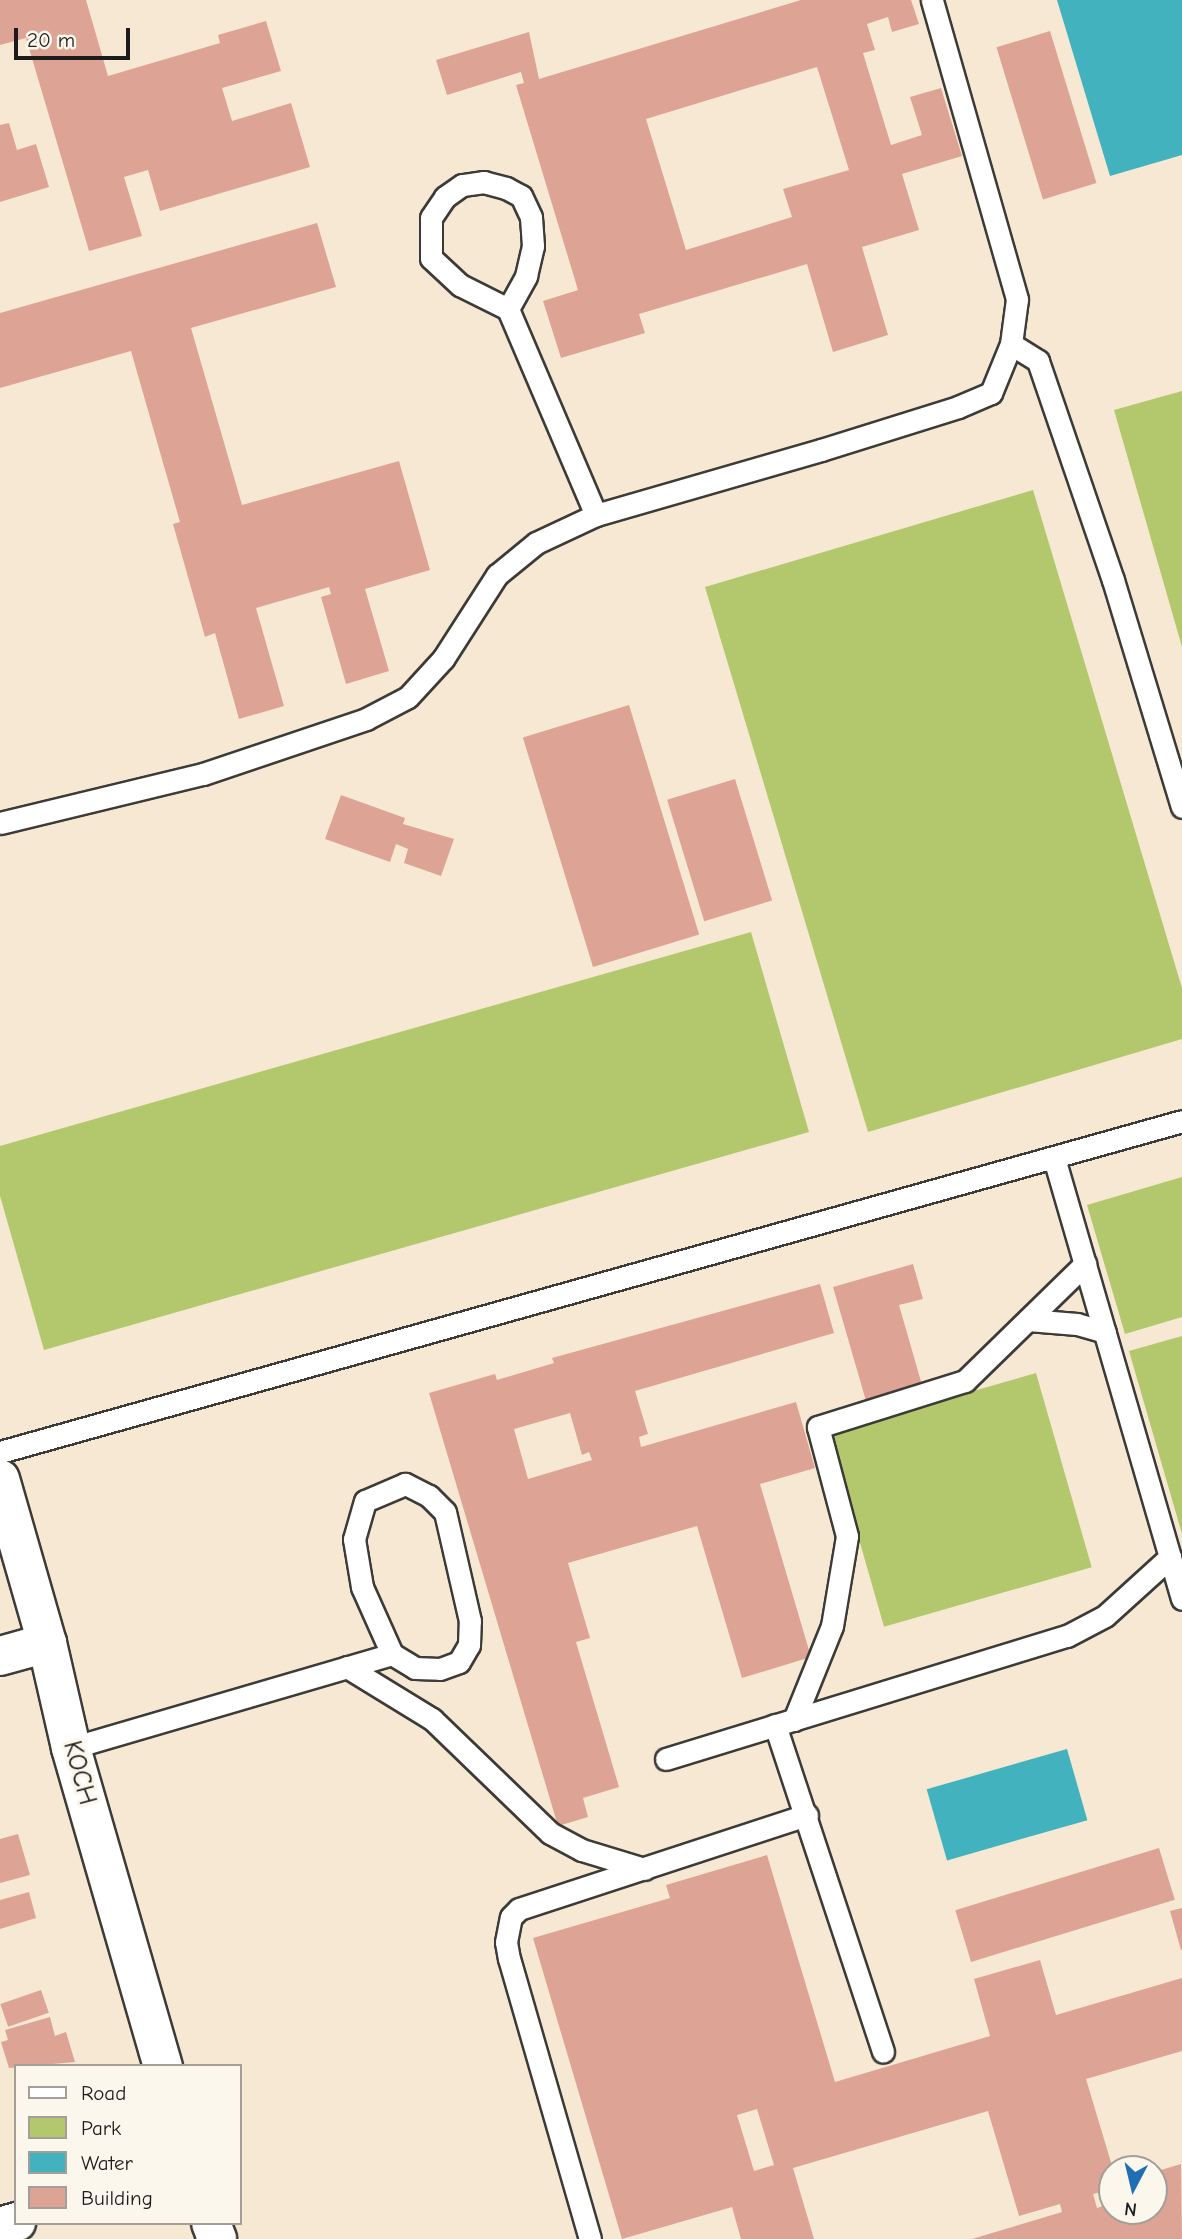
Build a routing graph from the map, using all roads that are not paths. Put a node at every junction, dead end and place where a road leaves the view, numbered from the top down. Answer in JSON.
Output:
{"nodes":[{"id":1,"x":932,"y":0,"type":"edge"},
{"id":2,"x":508,"y":309,"type":"junction"},
{"id":3,"x":1011,"y":344,"type":"junction"},
{"id":4,"x":596,"y":515,"type":"junction"},
{"id":5,"x":1182,"y":807,"type":"edge"},
{"id":6,"x":0,"y":823,"type":"edge"},
{"id":7,"x":1182,"y":1121,"type":"edge"},
{"id":8,"x":1054,"y":1158,"type":"junction"},
{"id":9,"x":1085,"y":1264,"type":"junction"},
{"id":10,"x":1028,"y":1320,"type":"junction"},
{"id":11,"x":1105,"y":1332,"type":"junction"},
{"id":12,"x":0,"y":1452,"type":"edge"},
{"id":13,"x":0,"y":1479,"type":"edge"},
{"id":14,"x":1170,"y":1557,"type":"junction"},
{"id":15,"x":1182,"y":1599,"type":"edge"},
{"id":16,"x":47,"y":1643,"type":"junction"},
{"id":17,"x":392,"y":1654,"type":"junction"},
{"id":18,"x":0,"y":1657,"type":"edge"},
{"id":19,"x":347,"y":1667,"type":"junction"},
{"id":20,"x":785,"y":1722,"type":"junction"},
{"id":21,"x":71,"y":1748,"type":"junction"},
{"id":22,"x":666,"y":1759,"type":"dead end"},
{"id":23,"x":807,"y":1815,"type":"junction"},
{"id":24,"x":644,"y":1869,"type":"junction"},
{"id":25,"x":883,"y":2052,"type":"dead end"},
{"id":26,"x":162,"y":2064,"type":"edge"},
{"id":27,"x":590,"y":2239,"type":"edge"}],
"edges":[{"from":1,"to":3,"type":"lane"},
{"from":2,"to":2,"type":"lane"},
{"from":2,"to":4,"type":"lane"},
{"from":3,"to":4,"type":"lane"},
{"from":3,"to":5,"type":"lane"},
{"from":4,"to":6,"type":"lane"},
{"from":7,"to":8,"type":"lane"},
{"from":8,"to":9,"type":"lane"},
{"from":8,"to":12,"type":"lane"},
{"from":9,"to":10,"type":"lane"},
{"from":9,"to":11,"type":"lane"},
{"from":10,"to":11,"type":"lane"},
{"from":10,"to":20,"type":"lane"},
{"from":11,"to":14,"type":"lane"},
{"from":13,"to":16,"type":"street","name":"KOCH"},
{"from":14,"to":15,"type":"lane"},
{"from":14,"to":20,"type":"lane"},
{"from":16,"to":18,"type":"street"},
{"from":16,"to":21,"type":"street","name":"KOCH"},
{"from":17,"to":17,"type":"lane"},
{"from":17,"to":19,"type":"lane"},
{"from":19,"to":21,"type":"lane"},
{"from":19,"to":24,"type":"lane"},
{"from":20,"to":22,"type":"lane"},
{"from":20,"to":23,"type":"lane"},
{"from":21,"to":26,"type":"street","name":"KOCH"},
{"from":23,"to":24,"type":"lane"},
{"from":23,"to":25,"type":"lane"},
{"from":24,"to":27,"type":"lane"}]}
